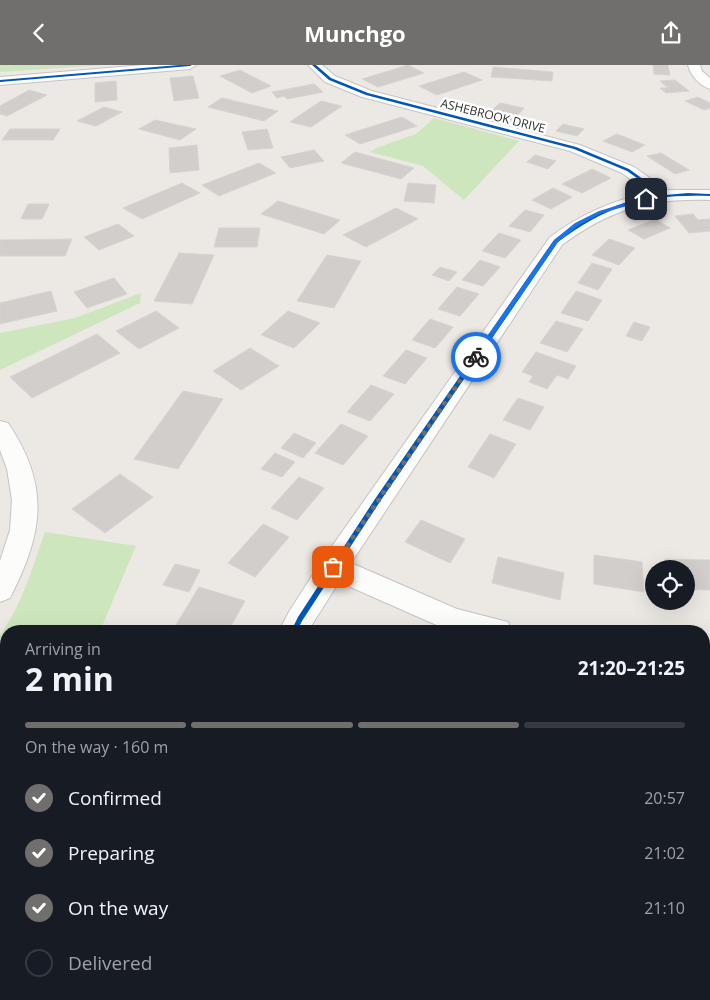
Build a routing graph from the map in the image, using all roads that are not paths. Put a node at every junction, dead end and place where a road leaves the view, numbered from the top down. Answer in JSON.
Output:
{"nodes":[{"id":1,"x":190,"y":65,"type":"edge"},
{"id":2,"x":314,"y":65,"type":"edge"},
{"id":3,"x":694,"y":65,"type":"edge"},
{"id":4,"x":0,"y":81,"type":"edge"},
{"id":5,"x":710,"y":85,"type":"edge"},
{"id":6,"x":663,"y":195,"type":"junction"},
{"id":7,"x":710,"y":195,"type":"edge"},
{"id":8,"x":0,"y":429,"type":"edge"},
{"id":9,"x":333,"y":567,"type":"junction"},
{"id":10,"x":0,"y":590,"type":"edge"},
{"id":11,"x":297,"y":625,"type":"edge"},
{"id":12,"x":473,"y":625,"type":"edge"}],
"edges":[{"from":1,"to":4,"type":"street"},
{"from":2,"to":6,"type":"street","name":"ASHEBROOK DRIVE"},
{"from":3,"to":5,"type":"street"},
{"from":6,"to":7,"type":"street"},
{"from":6,"to":9,"type":"street"},
{"from":8,"to":10,"type":"street"},
{"from":9,"to":11,"type":"street"},
{"from":9,"to":12,"type":"street"}]}
